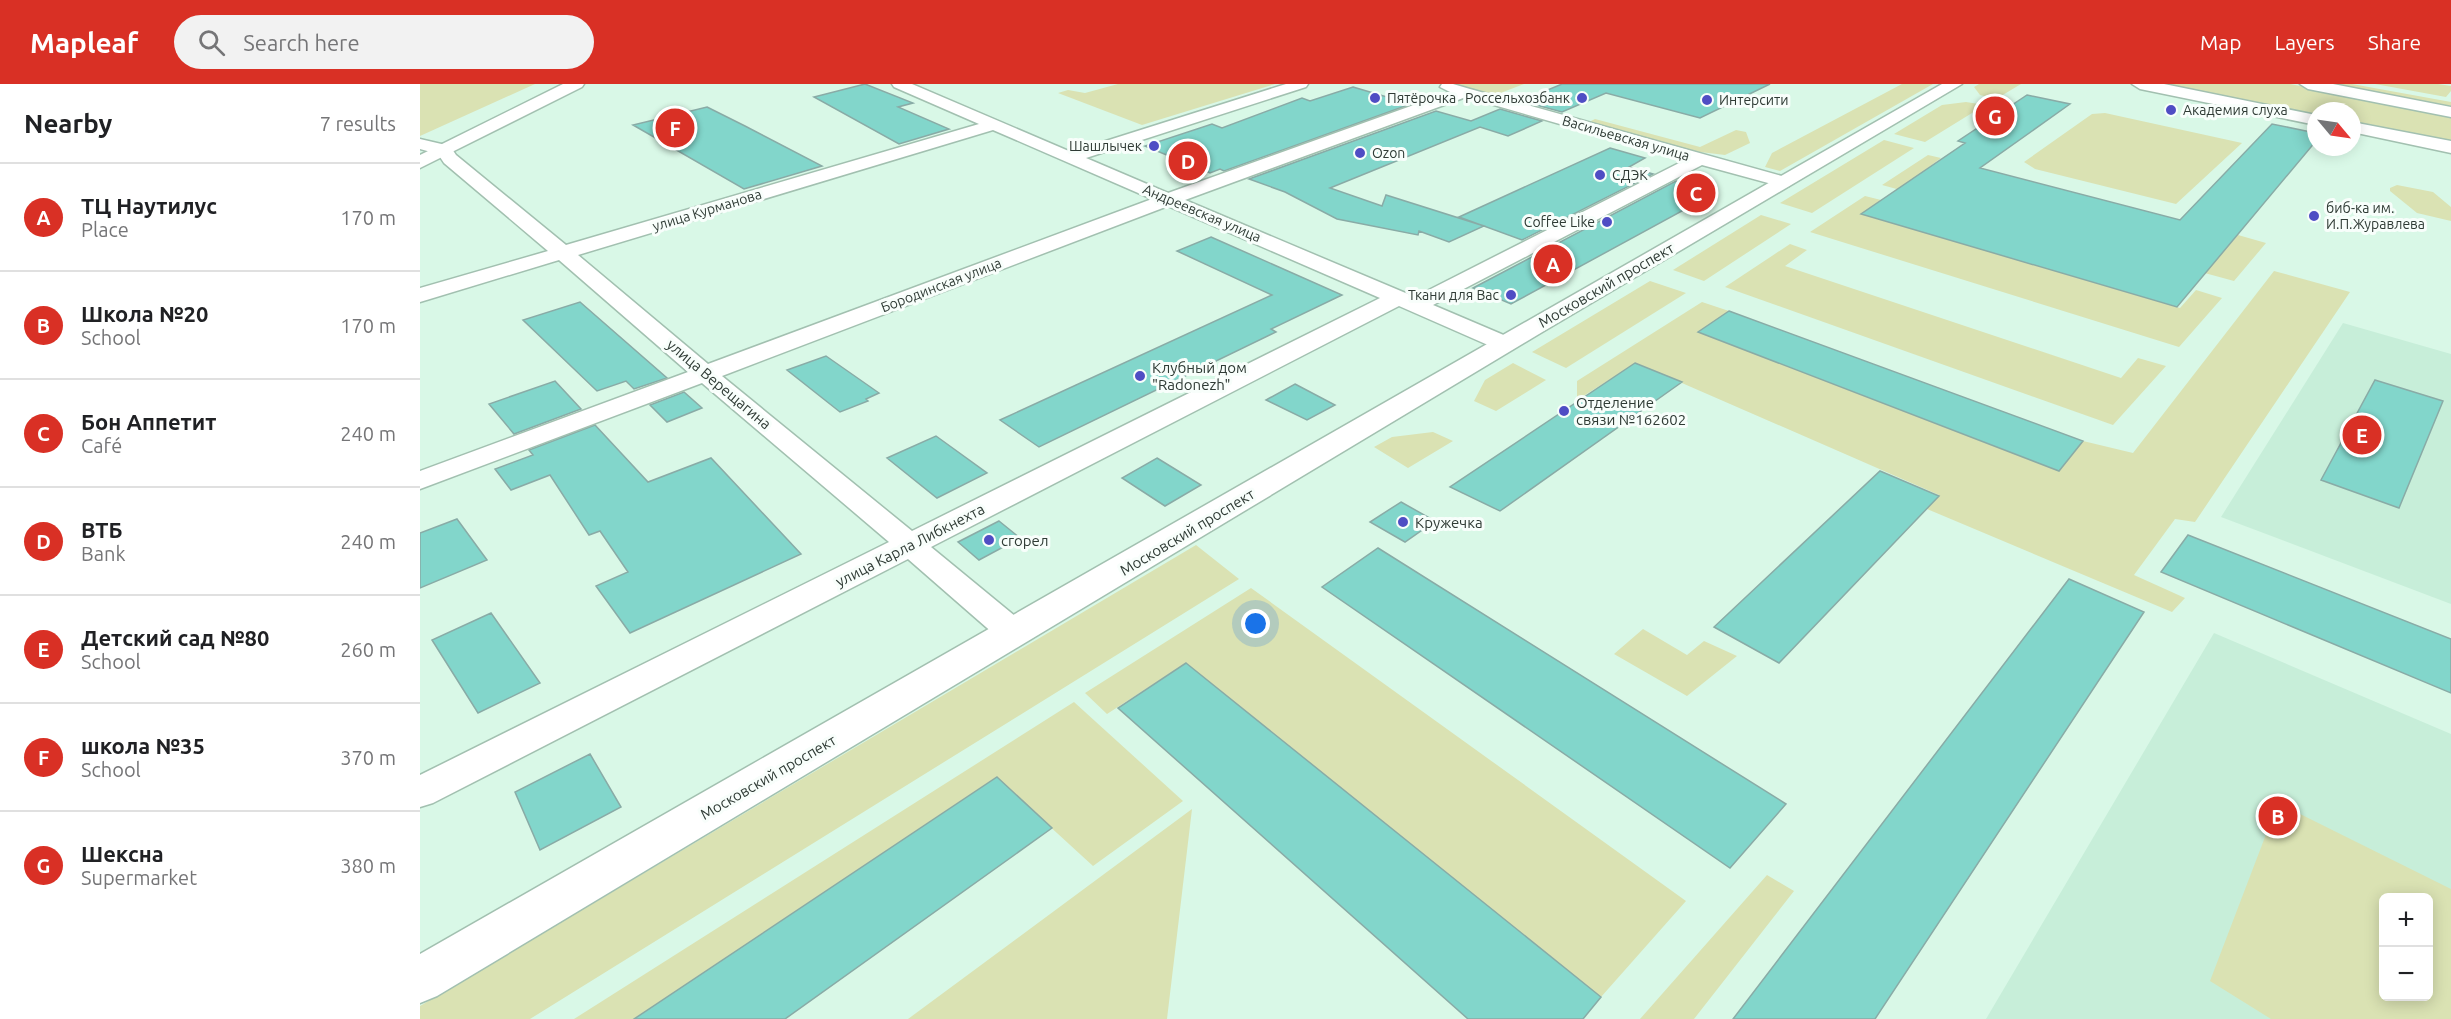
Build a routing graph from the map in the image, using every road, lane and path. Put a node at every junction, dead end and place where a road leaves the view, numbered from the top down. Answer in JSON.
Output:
{"nodes":[{"id":1,"x":576,"y":84,"type":"edge"},
{"id":2,"x":899,"y":84,"type":"edge"},
{"id":3,"x":1301,"y":84,"type":"edge"},
{"id":4,"x":1435,"y":84,"type":"edge"},
{"id":5,"x":1954,"y":84,"type":"edge"},
{"id":6,"x":2140,"y":84,"type":"edge"},
{"id":7,"x":2308,"y":84,"type":"edge"},
{"id":8,"x":1464,"y":92,"type":"junction"},
{"id":9,"x":2451,"y":111,"type":"edge"},
{"id":10,"x":2307,"y":118,"type":"edge"},
{"id":11,"x":994,"y":125,"type":"junction"},
{"id":12,"x":2361,"y":129,"type":"edge"},
{"id":13,"x":2451,"y":147,"type":"edge"},
{"id":14,"x":425,"y":149,"type":"edge"},
{"id":15,"x":1072,"y":157,"type":"junction"},
{"id":16,"x":1700,"y":159,"type":"junction"},
{"id":17,"x":1783,"y":182,"type":"junction"},
{"id":18,"x":1169,"y":200,"type":"junction"},
{"id":19,"x":566,"y":252,"type":"junction"},
{"id":20,"x":420,"y":295,"type":"edge"},
{"id":21,"x":1408,"y":301,"type":"junction"},
{"id":22,"x":1505,"y":344,"type":"junction"},
{"id":23,"x":705,"y":373,"type":"junction"},
{"id":24,"x":420,"y":482,"type":"edge"},
{"id":25,"x":911,"y":544,"type":"junction"},
{"id":26,"x":1014,"y":633,"type":"junction"},
{"id":27,"x":420,"y":792,"type":"edge"},
{"id":28,"x":420,"y":980,"type":"edge"}],
"edges":[{"from":1,"to":14,"type":"street"},
{"from":2,"to":11,"type":"street","name":"Андреевская улица"},
{"from":3,"to":15,"type":"street"},
{"from":4,"to":8,"type":"street","name":"Васильевская улица"},
{"from":5,"to":17,"type":"street","name":"Московский проспект"},
{"from":6,"to":10,"type":"street"},
{"from":7,"to":9,"type":"street"},
{"from":8,"to":16,"type":"street","name":"Васильевская улица"},
{"from":8,"to":18,"type":"street","name":"Бородинская улица"},
{"from":11,"to":15,"type":"street","name":"Андреевская улица"},
{"from":11,"to":19,"type":"street","name":"улица Курманова"},
{"from":12,"to":13,"type":"street"},
{"from":14,"to":19,"type":"street","name":"улица Верещагина"},
{"from":15,"to":18,"type":"street","name":"Андреевская улица"},
{"from":16,"to":17,"type":"street","name":"Васильевская улица"},
{"from":16,"to":21,"type":"street","name":"улица Карла Либкнехта"},
{"from":17,"to":22,"type":"street","name":"Московский проспект"},
{"from":18,"to":21,"type":"street","name":"Андреевская улица"},
{"from":18,"to":23,"type":"street","name":"Бородинская улица"},
{"from":19,"to":20,"type":"street","name":"улица Курманова"},
{"from":19,"to":23,"type":"street","name":"улица Верещагина"},
{"from":21,"to":22,"type":"street","name":"Андреевская улица"},
{"from":21,"to":25,"type":"street","name":"улица Карла Либкнехта"},
{"from":22,"to":26,"type":"street","name":"Московский проспект"},
{"from":23,"to":24,"type":"street","name":"Бородинская улица"},
{"from":23,"to":25,"type":"street","name":"улица Верещагина"},
{"from":25,"to":26,"type":"street","name":"улица Верещагина"},
{"from":25,"to":27,"type":"street","name":"улица Карла Либкнехта"},
{"from":26,"to":28,"type":"street","name":"Московский проспект"}]}
